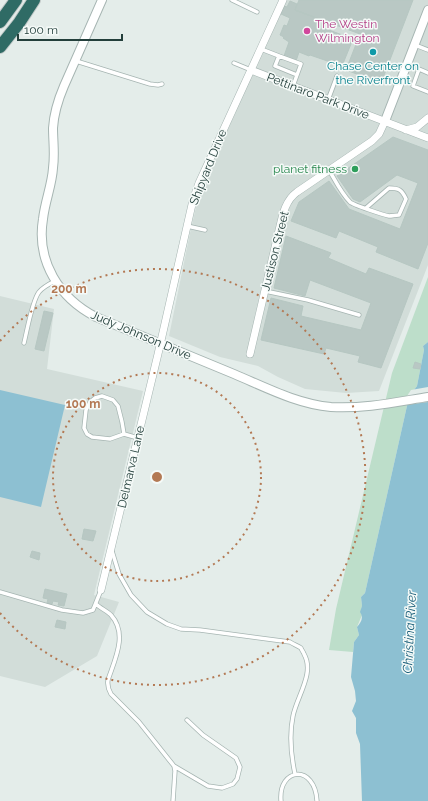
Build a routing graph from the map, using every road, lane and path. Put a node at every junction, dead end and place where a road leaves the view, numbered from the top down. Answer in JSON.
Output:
{"nodes":[{"id":1,"x":16,"y":0,"type":"edge"},
{"id":2,"x":34,"y":0,"type":"edge"},
{"id":3,"x":102,"y":0,"type":"edge"},
{"id":4,"x":232,"y":0,"type":"edge"},
{"id":5,"x":283,"y":0,"type":"edge"},
{"id":6,"x":428,"y":10,"type":"edge"},
{"id":7,"x":257,"y":12,"type":"dead end"},
{"id":8,"x":0,"y":22,"type":"edge"},
{"id":9,"x":415,"y":45,"type":"junction"},
{"id":10,"x":0,"y":47,"type":"edge"},
{"id":11,"x":261,"y":49,"type":"junction"},
{"id":12,"x":428,"y":50,"type":"edge"},
{"id":13,"x":278,"y":56,"type":"junction"},
{"id":14,"x":75,"y":61,"type":"junction"},
{"id":15,"x":234,"y":63,"type":"dead end"},
{"id":16,"x":251,"y":70,"type":"junction"},
{"id":17,"x":428,"y":72,"type":"edge"},
{"id":18,"x":297,"y":75,"type":"junction"},
{"id":19,"x":337,"y":76,"type":"dead end"},
{"id":20,"x":162,"y":84,"type":"dead end"},
{"id":21,"x":293,"y":86,"type":"junction"},
{"id":22,"x":428,"y":92,"type":"edge"},
{"id":23,"x":328,"y":100,"type":"junction"},
{"id":24,"x":428,"y":118,"type":"edge"},
{"id":25,"x":384,"y":121,"type":"junction"},
{"id":26,"x":406,"y":130,"type":"junction"},
{"id":27,"x":428,"y":138,"type":"edge"},
{"id":28,"x":329,"y":170,"type":"junction"},
{"id":29,"x":366,"y":208,"type":"junction"},
{"id":30,"x":187,"y":226,"type":"junction"},
{"id":31,"x":205,"y":230,"type":"dead end"},
{"id":32,"x":55,"y":280,"type":"junction"},
{"id":33,"x":265,"y":292,"type":"junction"},
{"id":34,"x":359,"y":315,"type":"dead end"},
{"id":35,"x":160,"y":343,"type":"junction"},
{"id":36,"x":24,"y":344,"type":"dead end"},
{"id":37,"x":250,"y":354,"type":"dead end"},
{"id":38,"x":428,"y":397,"type":"edge"},
{"id":39,"x":124,"y":434,"type":"junction"},
{"id":40,"x":138,"y":438,"type":"junction"},
{"id":41,"x":111,"y":548,"type":"junction"},
{"id":42,"x":101,"y":590,"type":"joint"},
{"id":43,"x":0,"y":592,"type":"edge"},
{"id":44,"x":96,"y":604,"type":"junction"},
{"id":45,"x":186,"y":720,"type":"dead end"},
{"id":46,"x":174,"y":766,"type":"junction"},
{"id":47,"x":295,"y":774,"type":"junction"},
{"id":48,"x":173,"y":801,"type":"edge"},
{"id":49,"x":281,"y":801,"type":"edge"},
{"id":50,"x":317,"y":801,"type":"edge"}],
"edges":[{"from":1,"to":8,"type":"highway"},
{"from":2,"to":10,"type":"highway"},
{"from":3,"to":14,"type":"street","name":"Judy Johnson Drive"},
{"from":4,"to":7,"type":"lane"},
{"from":5,"to":11,"type":"street","name":"Shipyard Drive"},
{"from":6,"to":9,"type":"street","name":"Pettinaro Park Drive"},
{"from":9,"to":12,"type":"lane"},
{"from":9,"to":25,"type":"street","name":"Pettinaro Park Drive"},
{"from":11,"to":13,"type":"lane"},
{"from":11,"to":16,"type":"street","name":"Shipyard Drive"},
{"from":13,"to":18,"type":"lane"},
{"from":13,"to":18,"type":"lane"},
{"from":14,"to":20,"type":"lane"},
{"from":14,"to":32,"type":"street","name":"Judy Johnson Drive"},
{"from":15,"to":16,"type":"lane"},
{"from":16,"to":21,"type":"street","name":"Pettinaro Park Drive"},
{"from":16,"to":30,"type":"street","name":"Shipyard Drive"},
{"from":17,"to":22,"type":"lane"},
{"from":18,"to":21,"type":"lane"},
{"from":19,"to":23,"type":"lane"},
{"from":21,"to":23,"type":"street","name":"Pettinaro Park Drive"},
{"from":23,"to":25,"type":"street","name":"Pettinaro Park Drive"},
{"from":24,"to":26,"type":"street"},
{"from":25,"to":26,"type":"street","name":"Pettinaro Park Drive"},
{"from":25,"to":28,"type":"street","name":"Justison Street"},
{"from":26,"to":27,"type":"street","name":"Pettinaro Park Drive"},
{"from":28,"to":29,"type":"lane"},
{"from":28,"to":33,"type":"street","name":"Justison Street"},
{"from":29,"to":29,"type":"lane"},
{"from":30,"to":31,"type":"lane"},
{"from":30,"to":35,"type":"street","name":"Shipyard Drive"},
{"from":32,"to":35,"type":"street","name":"Judy Johnson Drive"},
{"from":32,"to":36,"type":"lane"},
{"from":33,"to":34,"type":"lane"},
{"from":33,"to":37,"type":"street","name":"Justison Street"},
{"from":35,"to":38,"type":"street","name":"Judy Johnson Drive"},
{"from":35,"to":40,"type":"street","name":"Delmarva Lane"},
{"from":39,"to":39,"type":"lane"},
{"from":39,"to":40,"type":"lane"},
{"from":40,"to":41,"type":"street","name":"Delmarva Lane"},
{"from":41,"to":42,"type":"street","name":"Delmarva Lane"},
{"from":41,"to":47,"type":"lane"},
{"from":42,"to":44,"type":"lane"},
{"from":43,"to":44,"type":"lane"},
{"from":44,"to":46,"type":"lane"},
{"from":45,"to":46,"type":"lane"},
{"from":46,"to":48,"type":"lane"},
{"from":47,"to":49,"type":"lane"},
{"from":47,"to":50,"type":"lane"}]}
